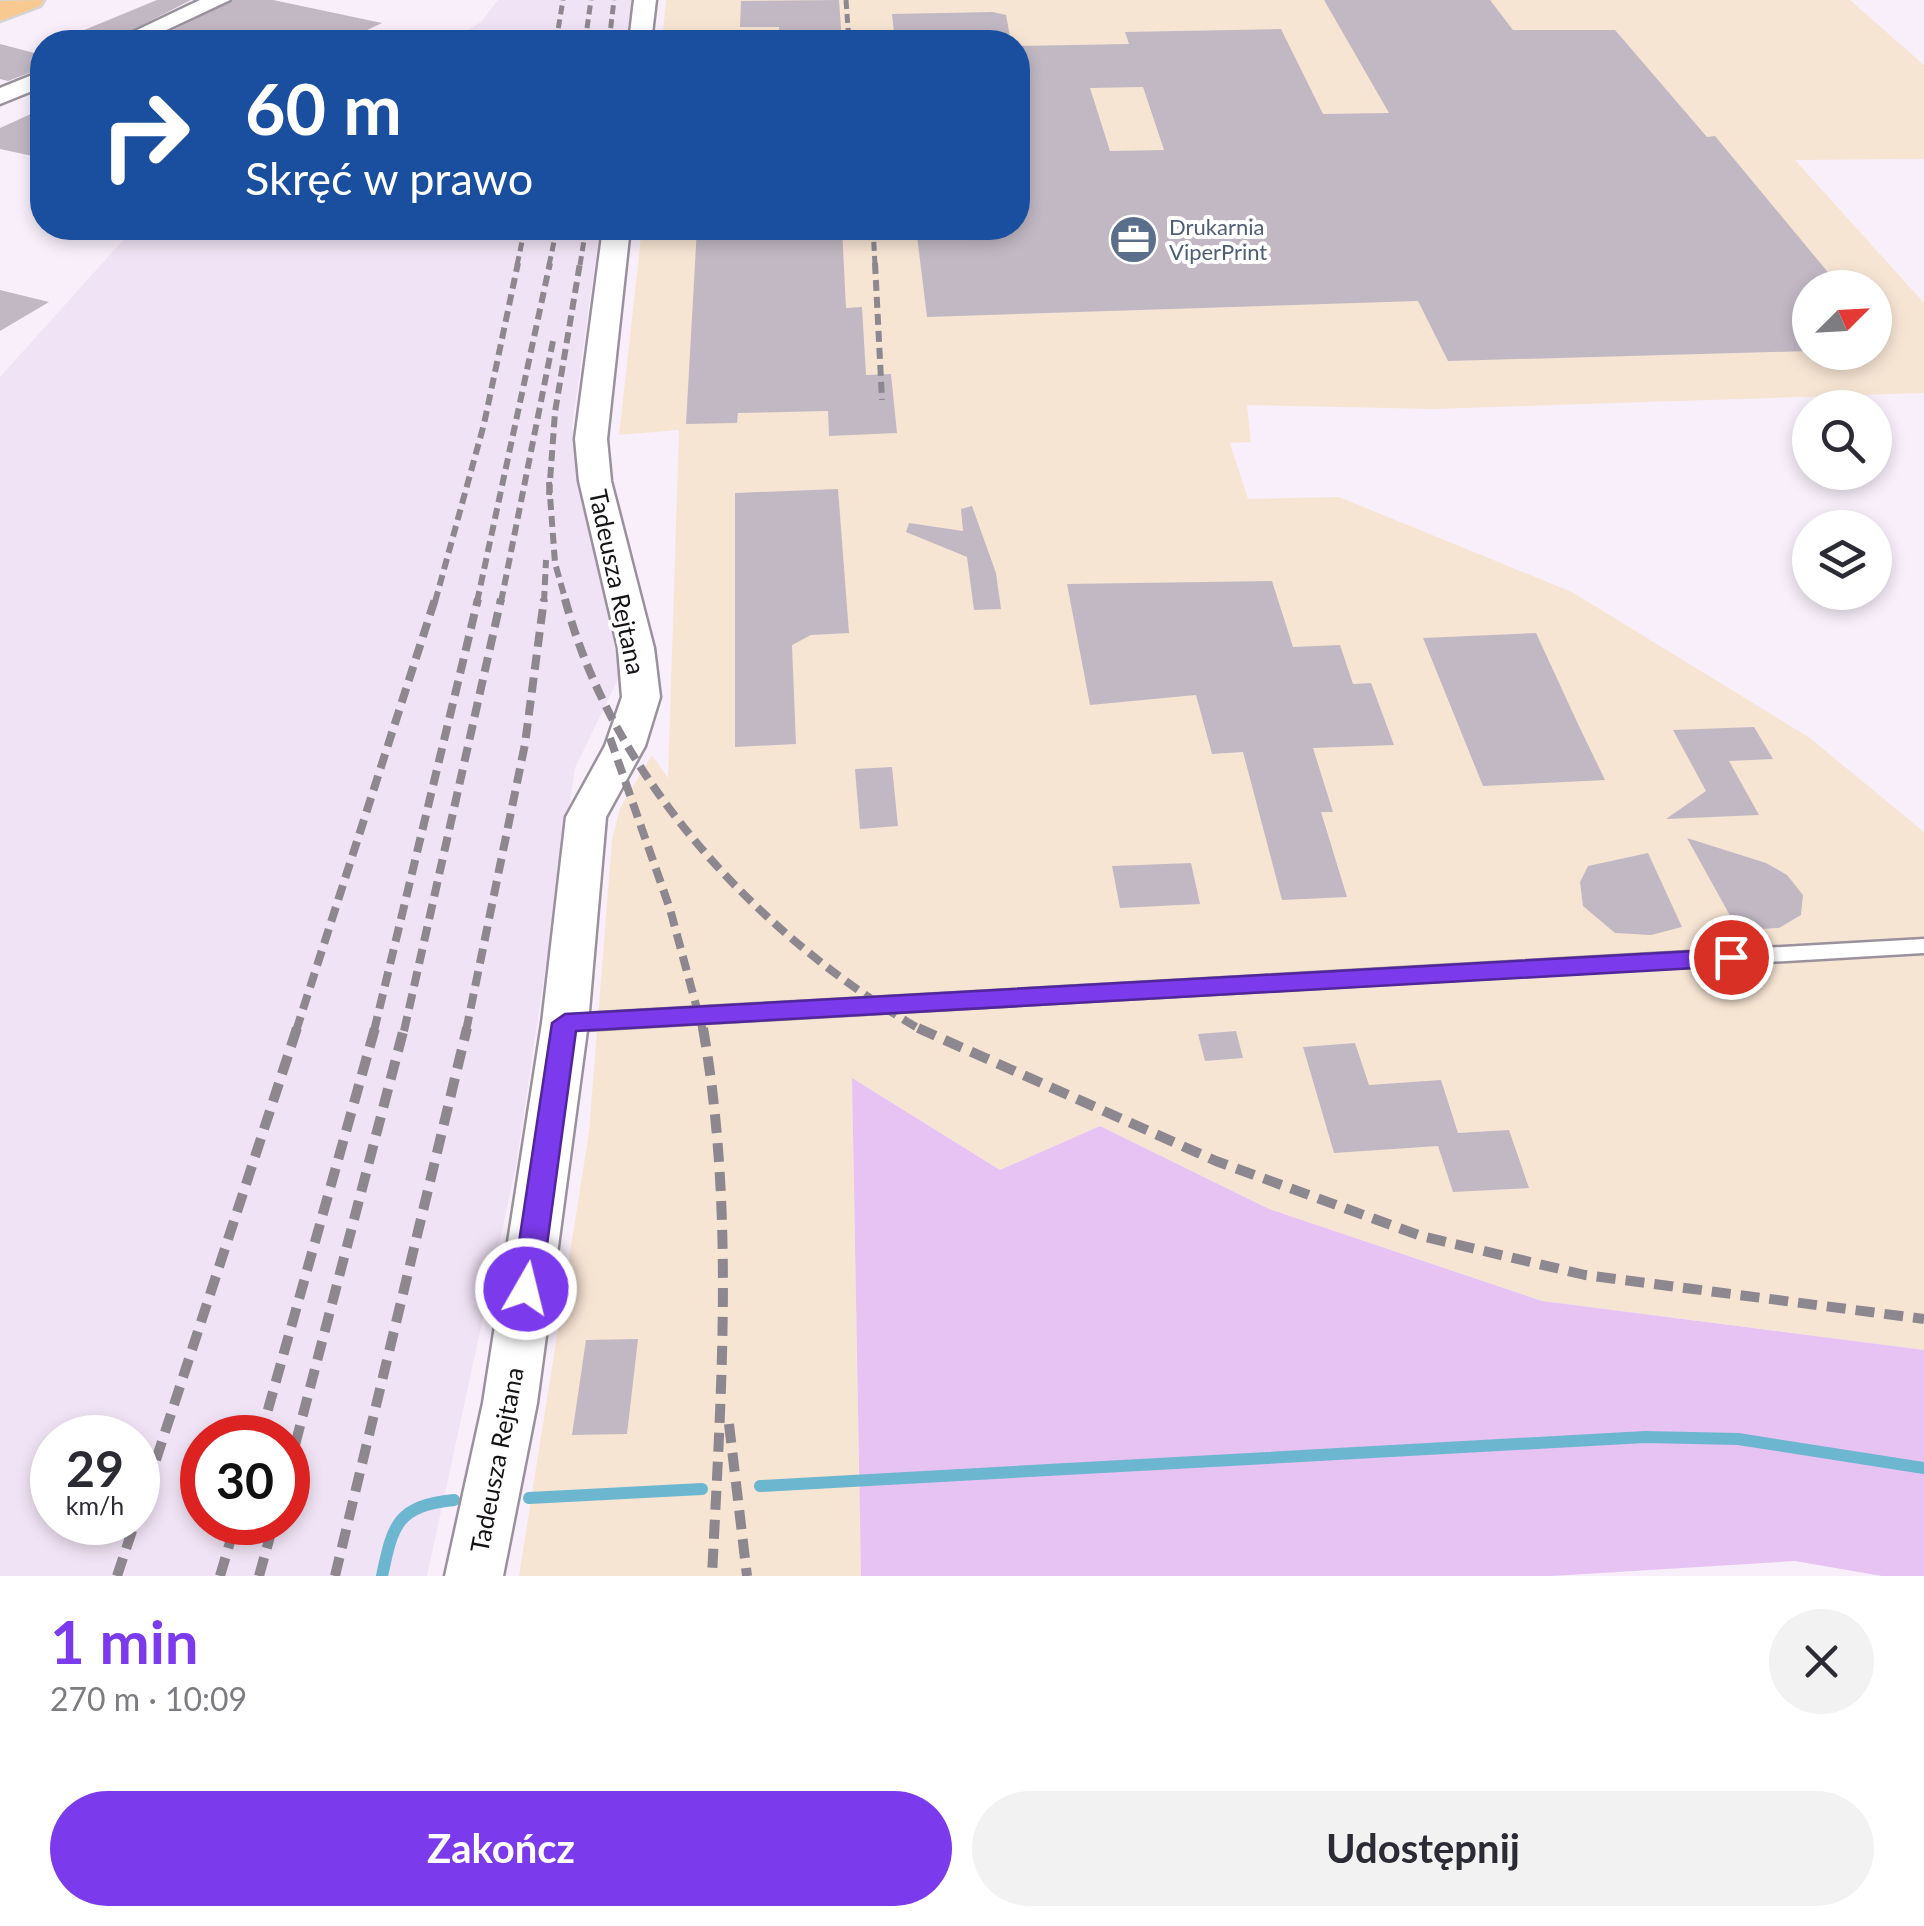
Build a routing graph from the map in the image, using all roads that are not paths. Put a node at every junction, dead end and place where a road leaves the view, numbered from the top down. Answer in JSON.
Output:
{"nodes":[{"id":1,"x":29,"y":0,"type":"edge"},
{"id":2,"x":219,"y":0,"type":"edge"},
{"id":3,"x":646,"y":0,"type":"edge"},
{"id":4,"x":0,"y":12,"type":"edge"},
{"id":5,"x":150,"y":30,"type":"edge"},
{"id":6,"x":642,"y":30,"type":"edge"},
{"id":7,"x":30,"y":83,"type":"edge"},
{"id":8,"x":0,"y":97,"type":"edge"},
{"id":9,"x":615,"y":240,"type":"edge"},
{"id":10,"x":1924,"y":946,"type":"edge"},
{"id":11,"x":565,"y":1023,"type":"junction"},
{"id":12,"x":474,"y":1576,"type":"edge"}],
"edges":[{"from":1,"to":4,"type":"main road"},
{"from":2,"to":5,"type":"street"},
{"from":3,"to":6,"type":"street"},
{"from":7,"to":8,"type":"street"},
{"from":9,"to":11,"type":"street","name":"Tadeusza Rejtana"},
{"from":10,"to":11,"type":"lane"},
{"from":11,"to":12,"type":"street","name":"Tadeusza Rejtana"}]}
